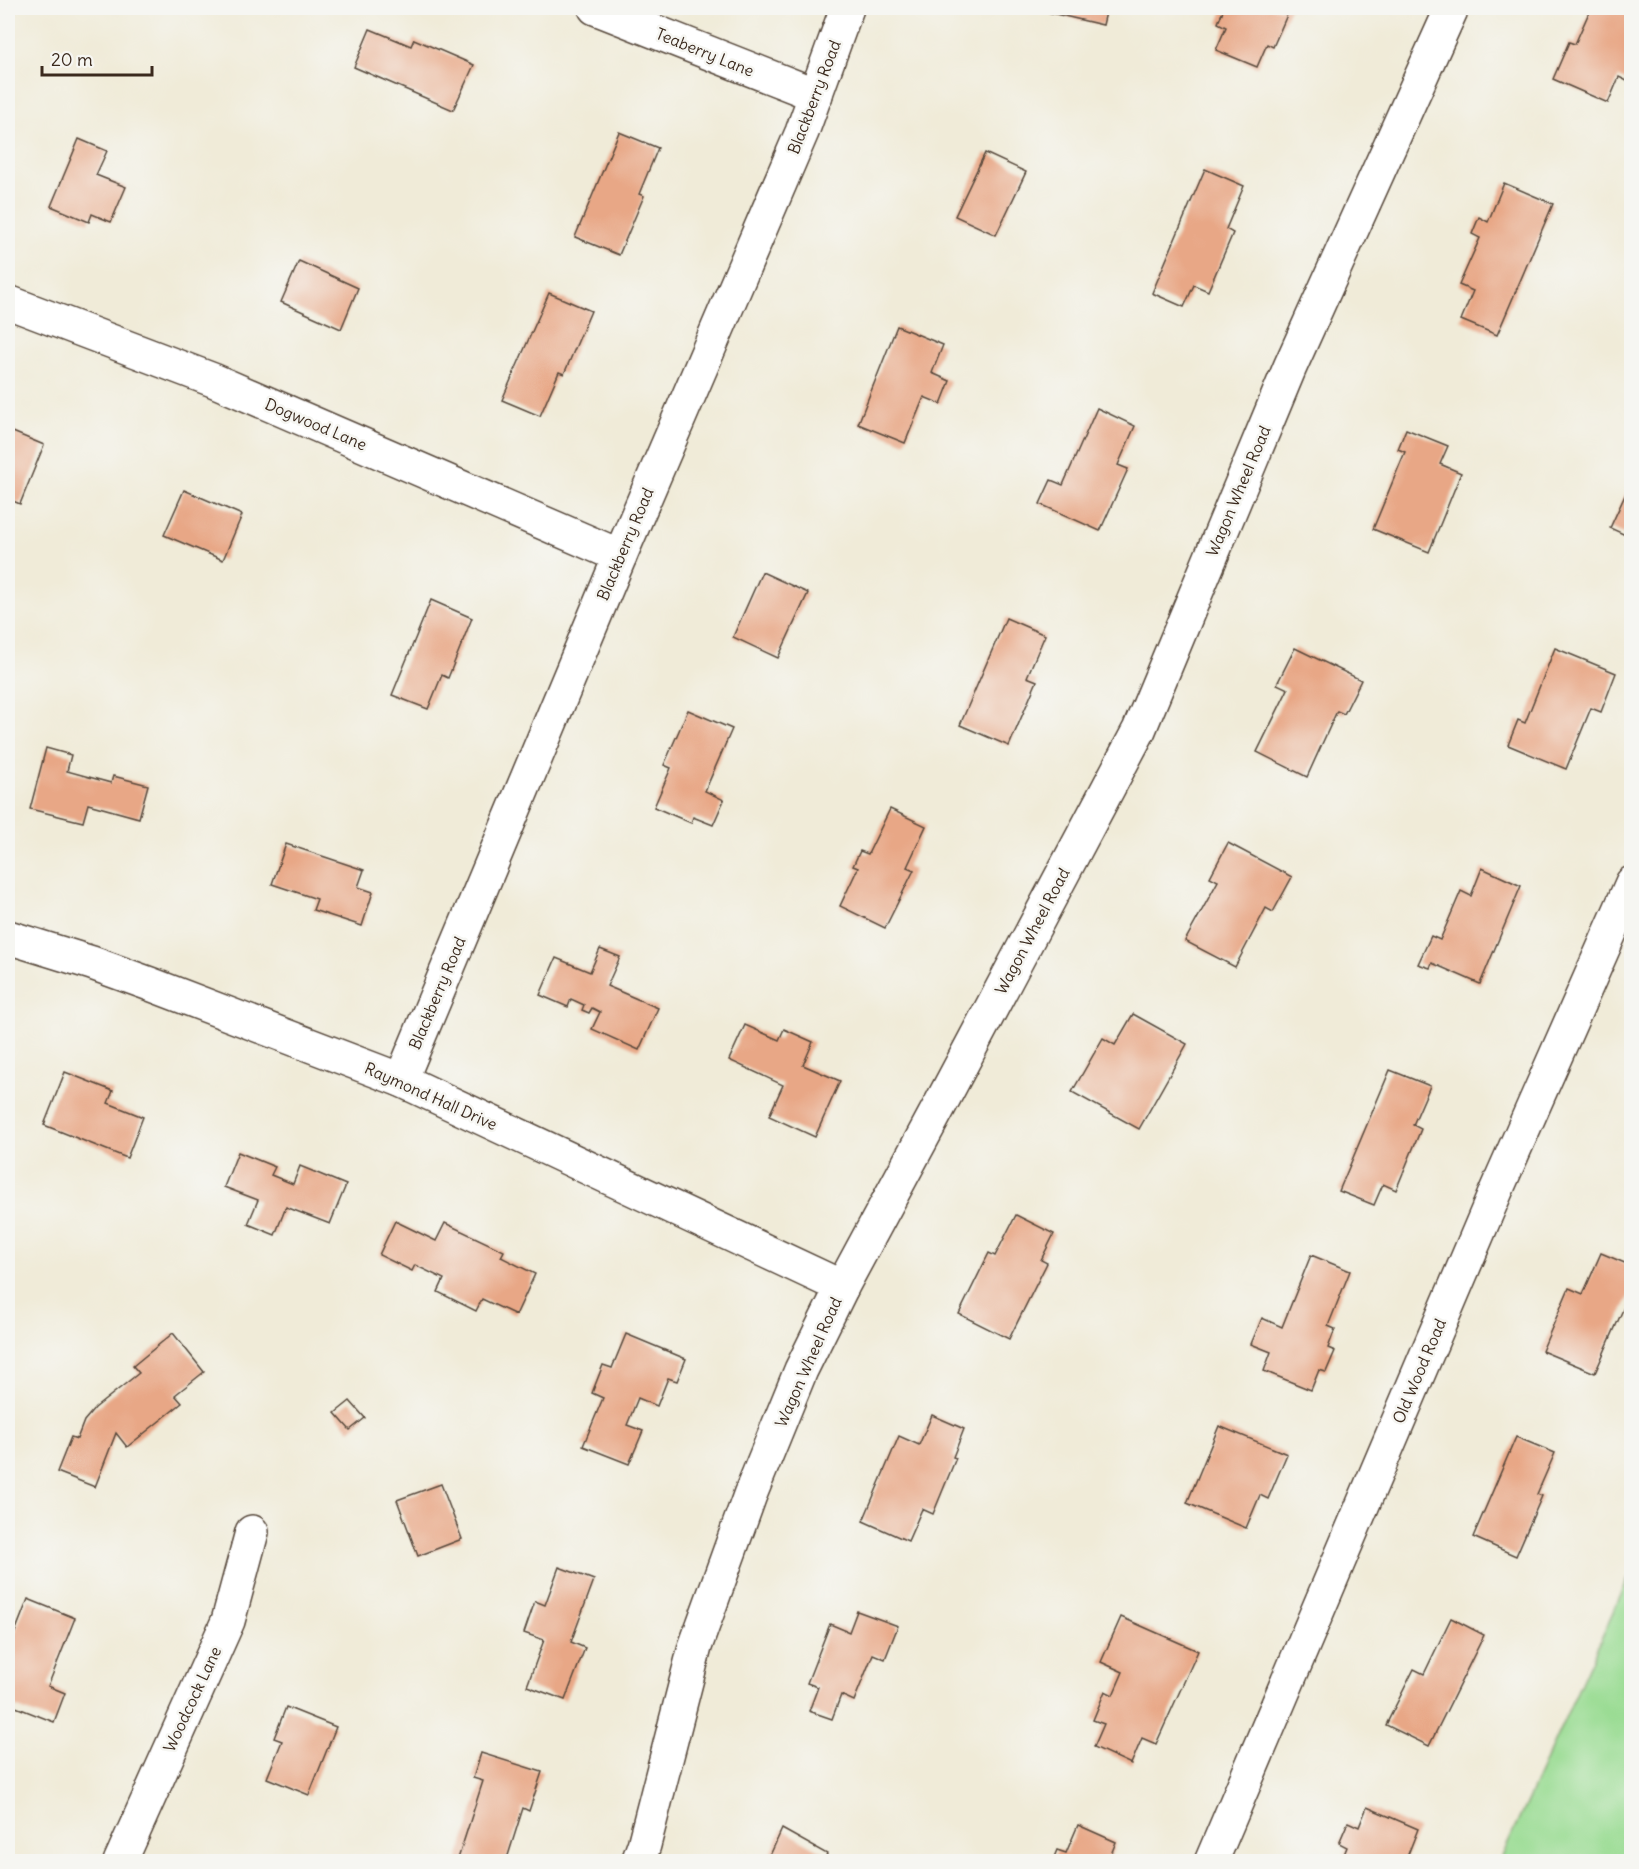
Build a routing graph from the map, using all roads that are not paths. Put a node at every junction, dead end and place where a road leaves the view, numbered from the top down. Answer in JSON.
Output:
{"nodes":[{"id":1,"x":595,"y":8,"type":"edge"},
{"id":2,"x":847,"y":8,"type":"edge"},
{"id":3,"x":1452,"y":8,"type":"edge"},
{"id":4,"x":816,"y":95,"type":"junction"},
{"id":5,"x":8,"y":302,"type":"edge"},
{"id":6,"x":620,"y":556,"type":"junction"},
{"id":7,"x":1632,"y":883,"type":"edge"},
{"id":8,"x":8,"y":937,"type":"edge"},
{"id":9,"x":400,"y":1080,"type":"junction"},
{"id":10,"x":842,"y":1287,"type":"junction"},
{"id":11,"x":252,"y":1532,"type":"dead end"},
{"id":12,"x":120,"y":1862,"type":"edge"},
{"id":13,"x":638,"y":1862,"type":"edge"},
{"id":14,"x":1211,"y":1862,"type":"edge"}],
"edges":[{"from":1,"to":4,"type":"street","name":"Teaberry Lane"},
{"from":2,"to":4,"type":"street","name":"Blackberry Road"},
{"from":3,"to":10,"type":"street","name":"Wagon Wheel Road"},
{"from":4,"to":6,"type":"street","name":"Blackberry Road"},
{"from":5,"to":6,"type":"street","name":"Dogwood Lane"},
{"from":6,"to":9,"type":"street","name":"Blackberry Road"},
{"from":7,"to":14,"type":"street","name":"Old Wood Road"},
{"from":8,"to":9,"type":"street","name":"Raymond Hall Drive"},
{"from":9,"to":10,"type":"street","name":"Raymond Hall Drive"},
{"from":10,"to":13,"type":"street","name":"Wagon Wheel Road"},
{"from":11,"to":12,"type":"street","name":"Woodcock Lane"}]}
